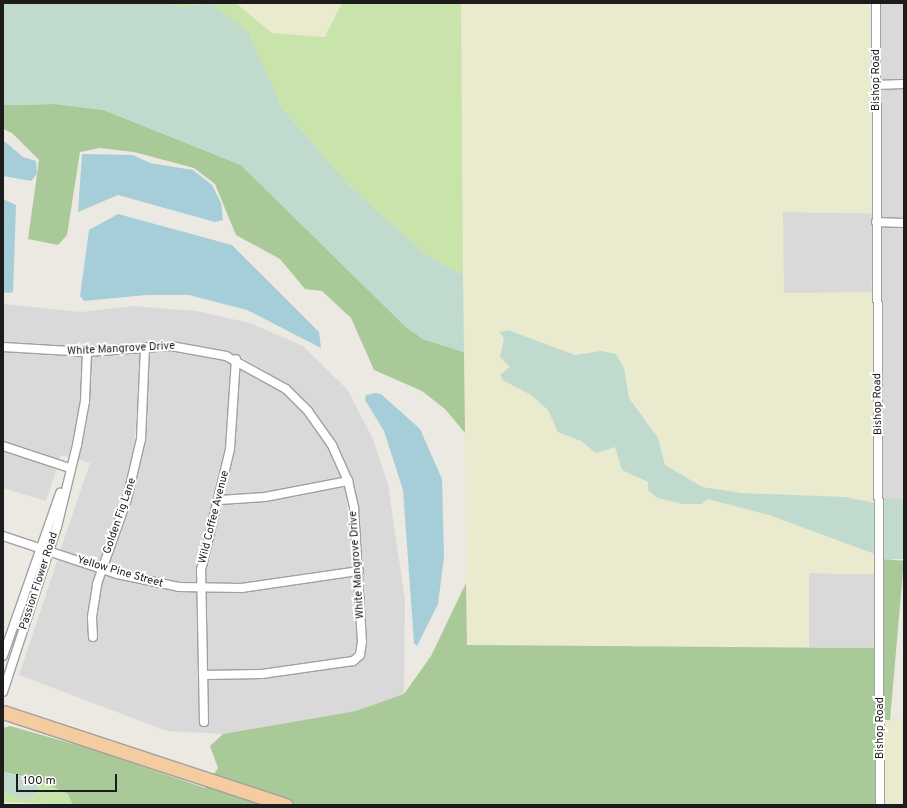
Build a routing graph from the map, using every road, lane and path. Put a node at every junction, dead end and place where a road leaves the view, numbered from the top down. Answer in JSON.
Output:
{"nodes":[{"id":1,"x":876,"y":3,"type":"edge"},
{"id":2,"x":904,"y":84,"type":"edge"},
{"id":3,"x":876,"y":85,"type":"junction"},
{"id":4,"x":876,"y":222,"type":"junction"},
{"id":5,"x":904,"y":223,"type":"edge"},
{"id":6,"x":3,"y":347,"type":"edge"},
{"id":7,"x":145,"y":347,"type":"junction"},
{"id":8,"x":87,"y":352,"type":"junction"},
{"id":9,"x":236,"y":359,"type":"junction"},
{"id":10,"x":3,"y":446,"type":"edge"},
{"id":11,"x":70,"y":468,"type":"junction"},
{"id":12,"x":348,"y":481,"type":"junction"},
{"id":13,"x":220,"y":500,"type":"junction"},
{"id":14,"x":3,"y":536,"type":"edge"},
{"id":15,"x":38,"y":548,"type":"junction"},
{"id":16,"x":49,"y":551,"type":"junction"},
{"id":17,"x":102,"y":569,"type":"junction"},
{"id":18,"x":359,"y":571,"type":"junction"},
{"id":19,"x":201,"y":590,"type":"junction"},
{"id":20,"x":94,"y":637,"type":"dead end"},
{"id":21,"x":3,"y":656,"type":"edge"},
{"id":22,"x":204,"y":675,"type":"junction"},
{"id":23,"x":3,"y":692,"type":"edge"},
{"id":24,"x":3,"y":712,"type":"edge"},
{"id":25,"x":204,"y":722,"type":"dead end"},
{"id":26,"x":286,"y":805,"type":"edge"},
{"id":27,"x":880,"y":805,"type":"edge"}],
"edges":[{"from":1,"to":3,"type":"street","name":"Bishop Road"},
{"from":2,"to":3,"type":"street"},
{"from":3,"to":4,"type":"street","name":"Bishop Road"},
{"from":4,"to":5,"type":"street"},
{"from":4,"to":27,"type":"street","name":"Bishop Road"},
{"from":6,"to":8,"type":"street","name":"White Mangrove Drive"},
{"from":7,"to":8,"type":"street","name":"White Mangrove Drive"},
{"from":7,"to":9,"type":"street","name":"White Mangrove Drive"},
{"from":7,"to":17,"type":"street","name":"Golden Fig Lane"},
{"from":8,"to":11,"type":"street","name":"Passion Flower Road"},
{"from":9,"to":12,"type":"street","name":"White Mangrove Drive"},
{"from":9,"to":13,"type":"street","name":"Wild Coffee Avenue"},
{"from":10,"to":11,"type":"street"},
{"from":11,"to":15,"type":"street","name":"Passion Flower Road"},
{"from":11,"to":16,"type":"street","name":"Passion Flower Road"},
{"from":12,"to":13,"type":"street"},
{"from":12,"to":18,"type":"street","name":"White Mangrove Drive"},
{"from":13,"to":19,"type":"street","name":"Wild Coffee Avenue"},
{"from":14,"to":15,"type":"street","name":"Yellow Pine Street"},
{"from":15,"to":16,"type":"street","name":"Yellow Pine Street"},
{"from":15,"to":21,"type":"street","name":"Passion Flower Road"},
{"from":16,"to":17,"type":"street","name":"Yellow Pine Street"},
{"from":16,"to":23,"type":"street","name":"Passion Flower Road"},
{"from":17,"to":19,"type":"street","name":"Yellow Pine Street"},
{"from":17,"to":20,"type":"street","name":"Golden Fig Lane"},
{"from":18,"to":19,"type":"street","name":"Yellow Pine Street"},
{"from":18,"to":22,"type":"street","name":"White Mangrove Drive"},
{"from":19,"to":22,"type":"street","name":"Wild Coffee Avenue"},
{"from":22,"to":25,"type":"street","name":"Wild Coffee Avenue"},
{"from":24,"to":26,"type":"main road"}]}
